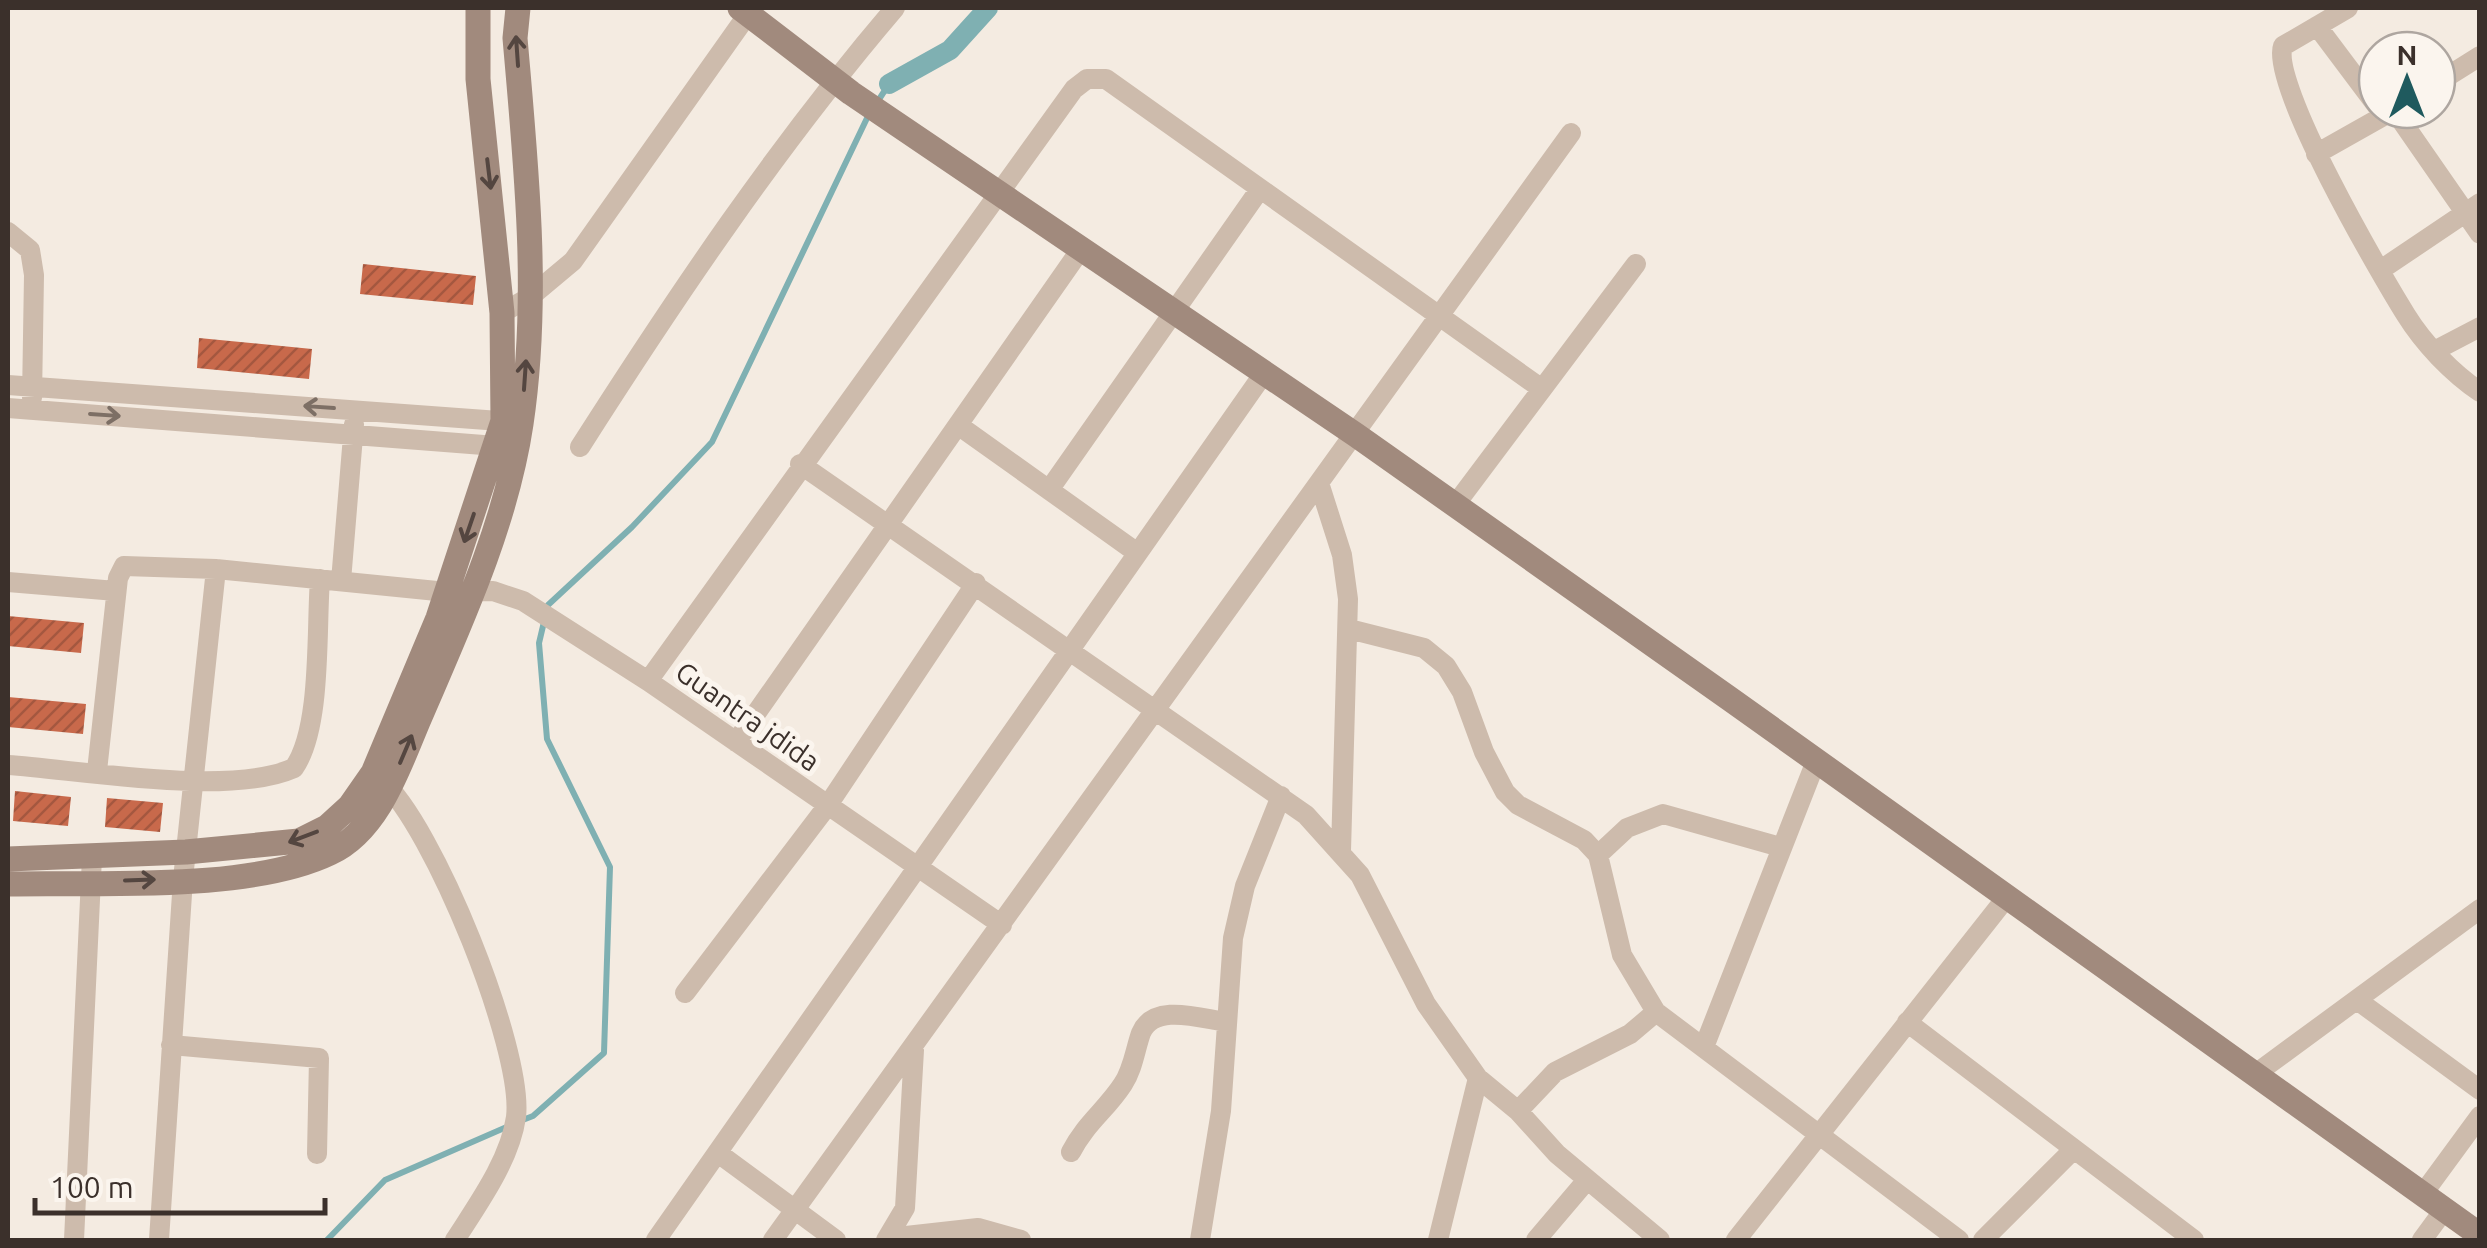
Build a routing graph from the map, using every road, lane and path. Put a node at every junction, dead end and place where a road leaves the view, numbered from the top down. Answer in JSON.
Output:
{"nodes":[{"id":1,"x":478,"y":8,"type":"edge"},
{"id":2,"x":518,"y":8,"type":"edge"},
{"id":3,"x":894,"y":8,"type":"edge"},
{"id":4,"x":2348,"y":8,"type":"edge"},
{"id":5,"x":744,"y":11,"type":"edge"},
{"id":6,"x":2317,"y":26,"type":"junction"},
{"id":7,"x":2480,"y":56,"type":"edge"},
{"id":8,"x":2457,"y":70,"type":"edge"},
{"id":9,"x":2357,"y":75,"type":"edge"},
{"id":10,"x":842,"y":86,"type":"junction"},
{"id":11,"x":2357,"y":129,"type":"edge"},
{"id":12,"x":2403,"y":130,"type":"edge"},
{"id":13,"x":1570,"y":133,"type":"dead end"},
{"id":14,"x":2316,"y":154,"type":"junction"},
{"id":15,"x":1260,"y":189,"type":"junction"},
{"id":16,"x":998,"y":190,"type":"junction"},
{"id":17,"x":2472,"y":207,"type":"edge"},
{"id":18,"x":8,"y":232,"type":"edge"},
{"id":19,"x":2480,"y":234,"type":"edge"},
{"id":20,"x":1081,"y":249,"type":"junction"},
{"id":21,"x":1636,"y":264,"type":"dead end"},
{"id":22,"x":2382,"y":269,"type":"junction"},
{"id":23,"x":530,"y":297,"type":"junction"},
{"id":24,"x":502,"y":313,"type":"junction"},
{"id":25,"x":1173,"y":314,"type":"junction"},
{"id":26,"x":1441,"y":316,"type":"junction"},
{"id":27,"x":2480,"y":328,"type":"edge"},
{"id":28,"x":2434,"y":351,"type":"junction"},
{"id":29,"x":1262,"y":376,"type":"junction"},
{"id":30,"x":8,"y":385,"type":"edge"},
{"id":31,"x":34,"y":386,"type":"junction"},
{"id":32,"x":1542,"y":389,"type":"junction"},
{"id":33,"x":2480,"y":392,"type":"edge"},
{"id":34,"x":8,"y":408,"type":"edge"},
{"id":35,"x":31,"y":410,"type":"junction"},
{"id":36,"x":355,"y":410,"type":"junction"},
{"id":37,"x":958,"y":425,"type":"junction"},
{"id":38,"x":354,"y":433,"type":"junction"},
{"id":39,"x":510,"y":434,"type":"junction"},
{"id":40,"x":1356,"y":435,"type":"junction"},
{"id":41,"x":580,"y":446,"type":"dead end"},
{"id":42,"x":800,"y":464,"type":"junction"},
{"id":43,"x":1320,"y":486,"type":"junction"},
{"id":44,"x":1050,"y":490,"type":"junction"},
{"id":45,"x":1455,"y":505,"type":"junction"},
{"id":46,"x":888,"y":525,"type":"junction"},
{"id":47,"x":1136,"y":552,"type":"junction"},
{"id":48,"x":216,"y":570,"type":"junction"},
{"id":49,"x":330,"y":580,"type":"junction"},
{"id":50,"x":8,"y":582,"type":"edge"},
{"id":51,"x":976,"y":583,"type":"junction"},
{"id":52,"x":116,"y":590,"type":"junction"},
{"id":53,"x":474,"y":590,"type":"junction"},
{"id":54,"x":447,"y":592,"type":"junction"},
{"id":55,"x":1349,"y":629,"type":"junction"},
{"id":56,"x":1069,"y":647,"type":"junction"},
{"id":57,"x":648,"y":681,"type":"junction"},
{"id":58,"x":1157,"y":711,"type":"junction"},
{"id":59,"x":736,"y":742,"type":"junction"},
{"id":60,"x":1816,"y":760,"type":"junction"},
{"id":61,"x":8,"y":765,"type":"edge"},
{"id":62,"x":97,"y":771,"type":"junction"},
{"id":63,"x":192,"y":779,"type":"junction"},
{"id":64,"x":381,"y":780,"type":"junction"},
{"id":65,"x":1281,"y":796,"type":"junction"},
{"id":66,"x":828,"y":805,"type":"junction"},
{"id":67,"x":1780,"y":847,"type":"junction"},
{"id":68,"x":1341,"y":851,"type":"junction"},
{"id":69,"x":186,"y":852,"type":"junction"},
{"id":70,"x":1598,"y":855,"type":"junction"},
{"id":71,"x":8,"y":859,"type":"edge"},
{"id":72,"x":916,"y":866,"type":"junction"},
{"id":73,"x":92,"y":870,"type":"junction"},
{"id":74,"x":183,"y":879,"type":"junction"},
{"id":75,"x":8,"y":884,"type":"edge"},
{"id":76,"x":2006,"y":898,"type":"junction"},
{"id":77,"x":2480,"y":910,"type":"edge"},
{"id":78,"x":1002,"y":925,"type":"junction"},
{"id":79,"x":686,"y":994,"type":"dead end"},
{"id":80,"x":2357,"y":1000,"type":"junction"},
{"id":81,"x":1656,"y":1012,"type":"junction"},
{"id":82,"x":1227,"y":1022,"type":"junction"},
{"id":83,"x":1907,"y":1022,"type":"junction"},
{"id":84,"x":171,"y":1045,"type":"junction"},
{"id":85,"x":1704,"y":1047,"type":"junction"},
{"id":86,"x":914,"y":1048,"type":"junction"},
{"id":87,"x":2254,"y":1074,"type":"junction"},
{"id":88,"x":1478,"y":1078,"type":"junction"},
{"id":89,"x":2480,"y":1090,"type":"edge"},
{"id":90,"x":1518,"y":1112,"type":"junction"},
{"id":91,"x":2480,"y":1116,"type":"edge"},
{"id":92,"x":1818,"y":1135,"type":"junction"},
{"id":93,"x":2073,"y":1150,"type":"junction"},
{"id":94,"x":1071,"y":1152,"type":"dead end"},
{"id":95,"x":718,"y":1153,"type":"junction"},
{"id":96,"x":318,"y":1154,"type":"dead end"},
{"id":97,"x":1587,"y":1180,"type":"junction"},
{"id":98,"x":2422,"y":1194,"type":"junction"},
{"id":99,"x":795,"y":1210,"type":"junction"},
{"id":100,"x":2444,"y":1210,"type":"junction"},
{"id":101,"x":2480,"y":1235,"type":"edge"},
{"id":102,"x":74,"y":1240,"type":"edge"},
{"id":103,"x":158,"y":1240,"type":"edge"},
{"id":104,"x":455,"y":1240,"type":"edge"},
{"id":105,"x":656,"y":1240,"type":"edge"},
{"id":106,"x":773,"y":1240,"type":"edge"},
{"id":107,"x":836,"y":1240,"type":"edge"},
{"id":108,"x":887,"y":1240,"type":"edge"},
{"id":109,"x":1021,"y":1240,"type":"edge"},
{"id":110,"x":1200,"y":1240,"type":"edge"},
{"id":111,"x":1438,"y":1240,"type":"edge"},
{"id":112,"x":1536,"y":1240,"type":"edge"},
{"id":113,"x":1660,"y":1240,"type":"edge"},
{"id":114,"x":1736,"y":1240,"type":"edge"},
{"id":115,"x":1959,"y":1240,"type":"edge"},
{"id":116,"x":1984,"y":1240,"type":"edge"},
{"id":117,"x":2194,"y":1240,"type":"edge"},
{"id":118,"x":2422,"y":1240,"type":"edge"}],
"edges":[{"from":1,"to":24,"type":"main road","one_way":true},
{"from":23,"to":2,"type":"main road","one_way":true},
{"from":3,"to":10,"type":"street"},
{"from":4,"to":6,"type":"street"},
{"from":5,"to":10,"type":"main road"},
{"from":5,"to":23,"type":"street"},
{"from":6,"to":9,"type":"street"},
{"from":6,"to":14,"type":"street"},
{"from":7,"to":8,"type":"street"},
{"from":10,"to":16,"type":"main road"},
{"from":10,"to":41,"type":"street"},
{"from":11,"to":14,"type":"street"},
{"from":12,"to":17,"type":"street"},
{"from":13,"to":26,"type":"street"},
{"from":14,"to":22,"type":"street"},
{"from":15,"to":16,"type":"street"},
{"from":15,"to":25,"type":"street"},
{"from":15,"to":26,"type":"street"},
{"from":16,"to":20,"type":"main road"},
{"from":16,"to":42,"type":"street"},
{"from":17,"to":19,"type":"street"},
{"from":17,"to":22,"type":"street"},
{"from":18,"to":31,"type":"street"},
{"from":20,"to":25,"type":"main road"},
{"from":20,"to":37,"type":"street"},
{"from":21,"to":32,"type":"street"},
{"from":22,"to":28,"type":"street"},
{"from":23,"to":24,"type":"street"},
{"from":39,"to":23,"type":"main road","one_way":true},
{"from":24,"to":39,"type":"main road"},
{"from":25,"to":29,"type":"main road"},
{"from":25,"to":44,"type":"street"},
{"from":26,"to":32,"type":"street"},
{"from":26,"to":40,"type":"street"},
{"from":27,"to":28,"type":"street"},
{"from":28,"to":33,"type":"street"},
{"from":29,"to":40,"type":"main road"},
{"from":29,"to":47,"type":"street"},
{"from":30,"to":31,"type":"street"},
{"from":31,"to":35,"type":"street"},
{"from":36,"to":31,"type":"street","one_way":true},
{"from":32,"to":45,"type":"street"},
{"from":34,"to":35,"type":"street"},
{"from":35,"to":38,"type":"street","one_way":true},
{"from":36,"to":38,"type":"street"},
{"from":36,"to":39,"type":"street"},
{"from":37,"to":44,"type":"street"},
{"from":37,"to":46,"type":"street"},
{"from":38,"to":39,"type":"street"},
{"from":38,"to":49,"type":"street"},
{"from":39,"to":53,"type":"main road"},
{"from":39,"to":54,"type":"main road","one_way":true},
{"from":40,"to":43,"type":"street"},
{"from":40,"to":45,"type":"main road"},
{"from":42,"to":46,"type":"street"},
{"from":42,"to":57,"type":"street"},
{"from":43,"to":55,"type":"street"},
{"from":43,"to":58,"type":"street"},
{"from":44,"to":47,"type":"street"},
{"from":45,"to":60,"type":"main road"},
{"from":46,"to":51,"type":"street"},
{"from":46,"to":59,"type":"street"},
{"from":47,"to":56,"type":"street"},
{"from":48,"to":49,"type":"street","name":"Guantra jdida"},
{"from":48,"to":52,"type":"street","name":"Guantra jdida"},
{"from":48,"to":63,"type":"street"},
{"from":49,"to":54,"type":"street","name":"Guantra jdida"},
{"from":49,"to":63,"type":"street"},
{"from":50,"to":52,"type":"street"},
{"from":51,"to":56,"type":"street"},
{"from":51,"to":66,"type":"street"},
{"from":52,"to":62,"type":"street"},
{"from":53,"to":54,"type":"street","name":"Guantra jdida"},
{"from":53,"to":57,"type":"street","name":"Guantra jdida"},
{"from":64,"to":53,"type":"main road","one_way":true},
{"from":54,"to":64,"type":"main road"},
{"from":55,"to":68,"type":"street"},
{"from":55,"to":70,"type":"street"},
{"from":56,"to":58,"type":"street"},
{"from":56,"to":72,"type":"street"},
{"from":57,"to":59,"type":"street","name":"Guantra jdida"},
{"from":58,"to":65,"type":"street"},
{"from":58,"to":78,"type":"street"},
{"from":59,"to":66,"type":"street","name":"Guantra jdida"},
{"from":60,"to":67,"type":"street"},
{"from":60,"to":76,"type":"main road"},
{"from":61,"to":62,"type":"street"},
{"from":62,"to":63,"type":"street"},
{"from":63,"to":69,"type":"street"},
{"from":64,"to":69,"type":"main road","one_way":true},
{"from":64,"to":74,"type":"main road"},
{"from":64,"to":104,"type":"street"},
{"from":65,"to":68,"type":"street"},
{"from":65,"to":82,"type":"street"},
{"from":66,"to":72,"type":"street","name":"Guantra jdida"},
{"from":66,"to":79,"type":"street"},
{"from":67,"to":70,"type":"street"},
{"from":67,"to":85,"type":"street"},
{"from":68,"to":88,"type":"street"},
{"from":69,"to":73,"type":"main road"},
{"from":69,"to":74,"type":"street"},
{"from":70,"to":81,"type":"street"},
{"from":71,"to":73,"type":"main road"},
{"from":72,"to":78,"type":"street","name":"Guantra jdida"},
{"from":72,"to":95,"type":"street"},
{"from":73,"to":74,"type":"main road","one_way":true},
{"from":73,"to":75,"type":"main road"},
{"from":73,"to":102,"type":"street"},
{"from":74,"to":84,"type":"street"},
{"from":76,"to":83,"type":"street"},
{"from":76,"to":87,"type":"main road"},
{"from":77,"to":80,"type":"street"},
{"from":78,"to":86,"type":"street"},
{"from":80,"to":87,"type":"street"},
{"from":80,"to":89,"type":"street"},
{"from":81,"to":85,"type":"street"},
{"from":81,"to":90,"type":"street"},
{"from":82,"to":94,"type":"street"},
{"from":82,"to":110,"type":"street"},
{"from":83,"to":92,"type":"street"},
{"from":83,"to":93,"type":"street"},
{"from":84,"to":96,"type":"street"},
{"from":84,"to":103,"type":"street"},
{"from":85,"to":92,"type":"street"},
{"from":86,"to":99,"type":"street"},
{"from":86,"to":108,"type":"street"},
{"from":87,"to":98,"type":"main road"},
{"from":88,"to":90,"type":"street"},
{"from":88,"to":111,"type":"street"},
{"from":90,"to":97,"type":"street"},
{"from":91,"to":98,"type":"street"},
{"from":92,"to":114,"type":"street"},
{"from":92,"to":115,"type":"street"},
{"from":93,"to":116,"type":"street"},
{"from":93,"to":117,"type":"street"},
{"from":95,"to":99,"type":"street"},
{"from":95,"to":105,"type":"street"},
{"from":97,"to":112,"type":"street"},
{"from":97,"to":113,"type":"street"},
{"from":98,"to":100,"type":"main road"},
{"from":99,"to":106,"type":"street"},
{"from":99,"to":107,"type":"street"},
{"from":100,"to":101,"type":"main road"},
{"from":100,"to":118,"type":"street"},
{"from":108,"to":109,"type":"street"}]}
